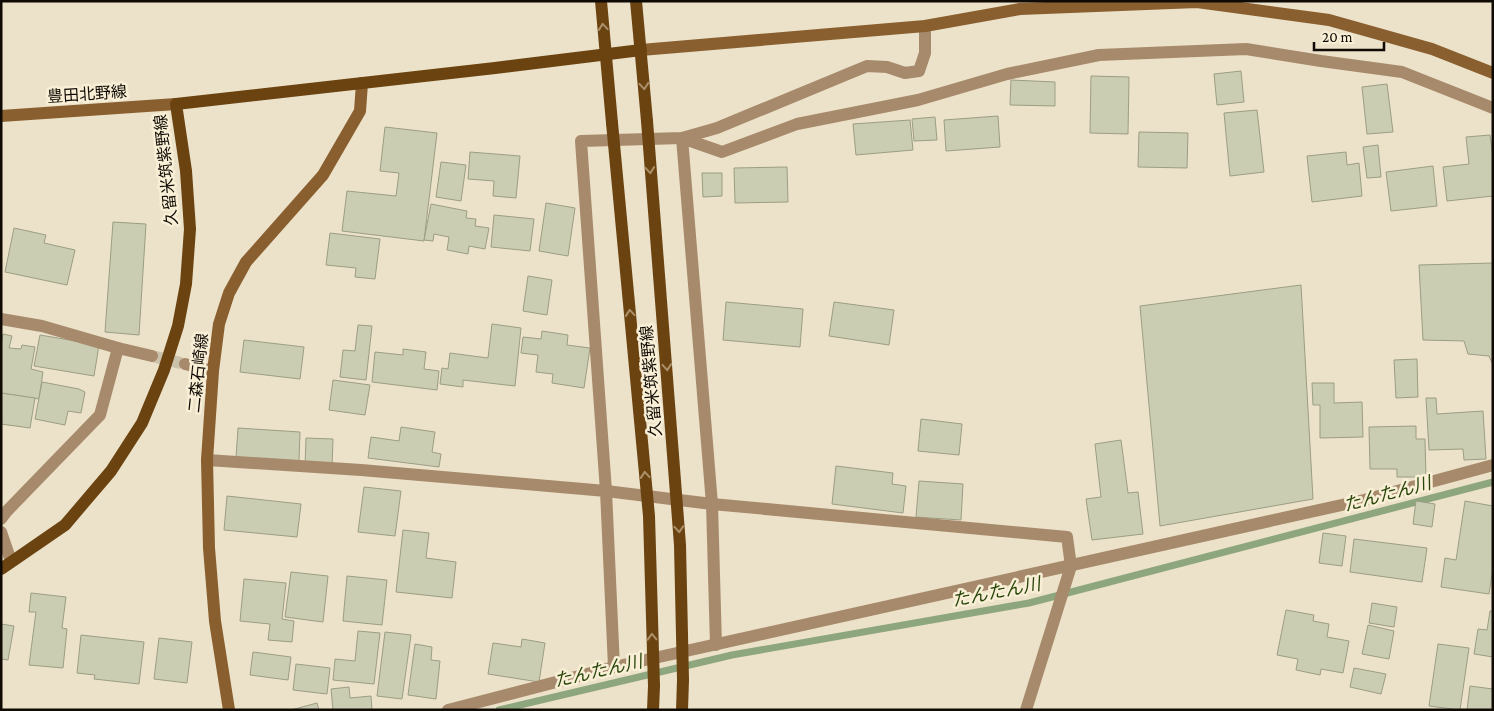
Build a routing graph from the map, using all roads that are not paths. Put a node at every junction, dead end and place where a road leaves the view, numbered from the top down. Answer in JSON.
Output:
{"nodes":[{"id":1,"x":600,"y":1,"type":"edge"},
{"id":2,"x":636,"y":1,"type":"edge"},
{"id":3,"x":924,"y":26,"type":"junction"},
{"id":4,"x":640,"y":50,"type":"junction"},
{"id":5,"x":605,"y":54,"type":"junction"},
{"id":6,"x":1493,"y":74,"type":"edge"},
{"id":7,"x":362,"y":83,"type":"junction"},
{"id":8,"x":176,"y":104,"type":"junction"},
{"id":9,"x":1493,"y":108,"type":"edge"},
{"id":10,"x":1,"y":116,"type":"edge"},
{"id":11,"x":682,"y":138,"type":"junction"},
{"id":12,"x":1,"y":318,"type":"edge"},
{"id":13,"x":118,"y":348,"type":"junction"},
{"id":14,"x":152,"y":356,"type":"tunnel mouth"},
{"id":15,"x":185,"y":364,"type":"tunnel mouth"},
{"id":16,"x":213,"y":371,"type":"junction"},
{"id":17,"x":207,"y":460,"type":"junction"},
{"id":18,"x":1493,"y":465,"type":"edge"},
{"id":19,"x":606,"y":491,"type":"junction"},
{"id":20,"x":712,"y":504,"type":"junction"},
{"id":21,"x":1,"y":519,"type":"edge"},
{"id":22,"x":1,"y":532,"type":"edge"},
{"id":23,"x":6,"y":565,"type":"edge"},
{"id":24,"x":1072,"y":566,"type":"junction"},
{"id":25,"x":716,"y":645,"type":"junction"},
{"id":26,"x":614,"y":667,"type":"junction"},
{"id":27,"x":229,"y":710,"type":"edge"},
{"id":28,"x":448,"y":710,"type":"edge"},
{"id":29,"x":653,"y":710,"type":"edge"},
{"id":30,"x":682,"y":710,"type":"edge"},
{"id":31,"x":1026,"y":710,"type":"edge"}],
"edges":[{"from":5,"to":1,"type":"main road","name":"久留米筑紫野線","one_way":true},
{"from":2,"to":4,"type":"main road","name":"久留米筑紫野線"},
{"from":3,"to":4,"type":"street"},
{"from":3,"to":6,"type":"street"},
{"from":3,"to":11,"type":"street"},
{"from":4,"to":5,"type":"main road","name":"久留米筑紫野線"},
{"from":4,"to":30,"type":"main road","name":"久留米筑紫野線","one_way":true,"bridge":true},
{"from":5,"to":7,"type":"main road","name":"久留米筑紫野線"},
{"from":29,"to":5,"type":"main road","name":"久留米筑紫野線","one_way":true,"bridge":true},
{"from":7,"to":8,"type":"main road","name":"久留米筑紫野線"},
{"from":7,"to":16,"type":"street","name":"二森石崎線"},
{"from":8,"to":10,"type":"street","name":"豊田北野線"},
{"from":8,"to":23,"type":"main road","name":"久留米筑紫野線"},
{"from":9,"to":11,"type":"street"},
{"from":11,"to":19,"type":"street"},
{"from":11,"to":20,"type":"street"},
{"from":12,"to":13,"type":"street"},
{"from":13,"to":14,"type":"street"},
{"from":13,"to":21,"type":"street"},
{"from":15,"to":16,"type":"street"},
{"from":16,"to":17,"type":"street","name":"二森石崎線"},
{"from":17,"to":19,"type":"street"},
{"from":17,"to":27,"type":"street","name":"二森石崎線"},
{"from":18,"to":24,"type":"street"},
{"from":19,"to":20,"type":"street"},
{"from":19,"to":26,"type":"street"},
{"from":20,"to":24,"type":"street"},
{"from":20,"to":25,"type":"street"},
{"from":22,"to":23,"type":"street"},
{"from":24,"to":25,"type":"street"},
{"from":24,"to":31,"type":"street"},
{"from":25,"to":26,"type":"street"},
{"from":26,"to":28,"type":"street"}]}
